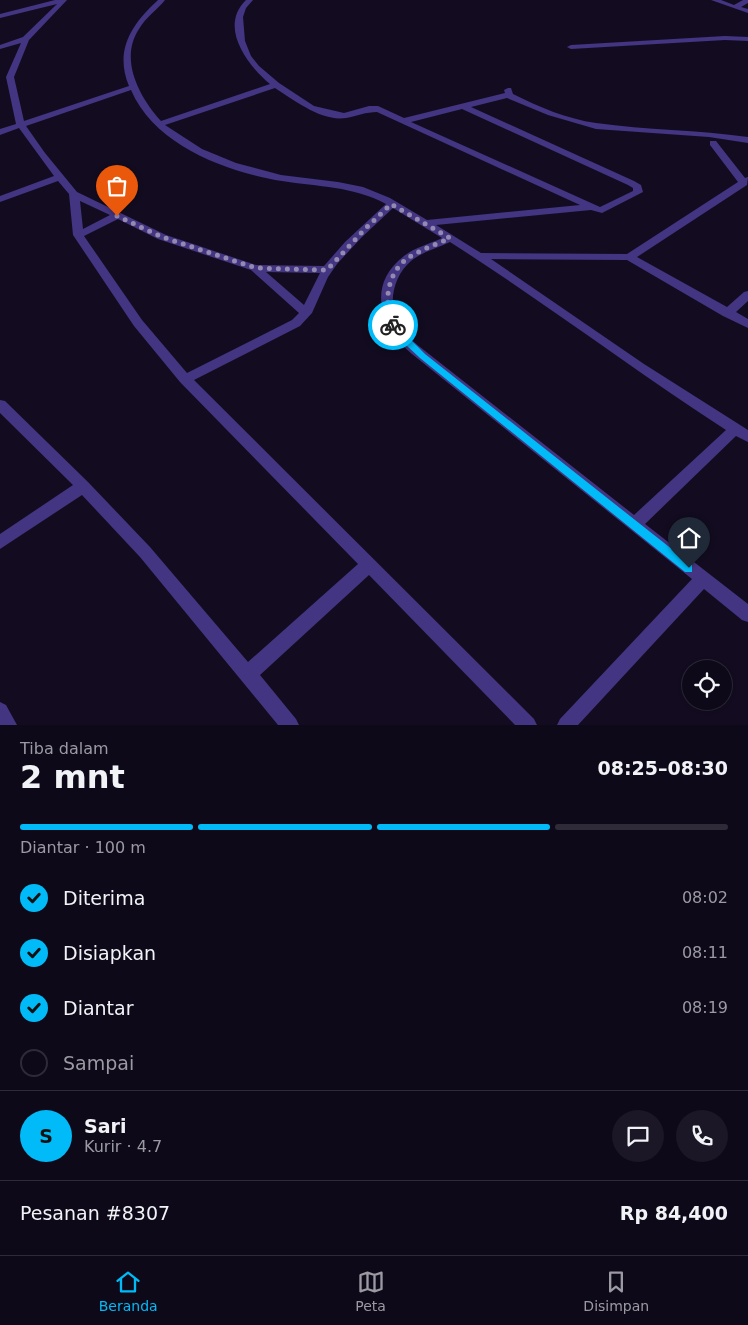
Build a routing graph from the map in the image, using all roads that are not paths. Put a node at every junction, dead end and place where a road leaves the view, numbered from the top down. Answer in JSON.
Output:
{"nodes":[{"id":1,"x":63,"y":0,"type":"edge"},
{"id":2,"x":162,"y":0,"type":"edge"},
{"id":3,"x":250,"y":0,"type":"edge"},
{"id":4,"x":714,"y":0,"type":"edge"},
{"id":5,"x":748,"y":0,"type":"edge"},
{"id":6,"x":735,"y":7,"type":"junction"},
{"id":7,"x":748,"y":11,"type":"edge"},
{"id":8,"x":0,"y":16,"type":"edge"},
{"id":9,"x":26,"y":39,"type":"junction"},
{"id":10,"x":748,"y":39,"type":"edge"},
{"id":11,"x":0,"y":47,"type":"edge"},
{"id":12,"x":571,"y":47,"type":"dead end"},
{"id":13,"x":5,"y":79,"type":"edge"},
{"id":14,"x":276,"y":84,"type":"junction"},
{"id":15,"x":133,"y":87,"type":"junction"},
{"id":16,"x":462,"y":106,"type":"junction"},
{"id":17,"x":403,"y":121,"type":"junction"},
{"id":18,"x":159,"y":124,"type":"junction"},
{"id":19,"x":21,"y":125,"type":"junction"},
{"id":20,"x":0,"y":132,"type":"edge"},
{"id":21,"x":748,"y":140,"type":"edge"},
{"id":22,"x":713,"y":143,"type":"dead end"},
{"id":23,"x":60,"y":177,"type":"junction"},
{"id":24,"x":746,"y":181,"type":"edge"},
{"id":25,"x":74,"y":194,"type":"junction"},
{"id":26,"x":0,"y":199,"type":"edge"},
{"id":27,"x":391,"y":204,"type":"junction"},
{"id":28,"x":592,"y":207,"type":"junction"},
{"id":29,"x":117,"y":216,"type":"junction"},
{"id":30,"x":425,"y":223,"type":"junction"},
{"id":31,"x":78,"y":236,"type":"junction"},
{"id":32,"x":450,"y":238,"type":"junction"},
{"id":33,"x":480,"y":256,"type":"junction"},
{"id":34,"x":629,"y":257,"type":"junction"},
{"id":35,"x":256,"y":268,"type":"junction"},
{"id":36,"x":327,"y":270,"type":"junction"},
{"id":37,"x":748,"y":296,"type":"edge"},
{"id":38,"x":306,"y":313,"type":"junction"},
{"id":39,"x":727,"y":313,"type":"junction"},
{"id":40,"x":748,"y":324,"type":"edge"},
{"id":41,"x":184,"y":379,"type":"junction"},
{"id":42,"x":0,"y":405,"type":"edge"},
{"id":43,"x":735,"y":429,"type":"junction"},
{"id":44,"x":748,"y":437,"type":"edge"},
{"id":45,"x":82,"y":486,"type":"junction"},
{"id":46,"x":634,"y":525,"type":"junction"},
{"id":47,"x":0,"y":542,"type":"edge"},
{"id":48,"x":370,"y":564,"type":"junction"},
{"id":49,"x":702,"y":579,"type":"junction"},
{"id":50,"x":748,"y":614,"type":"edge"},
{"id":51,"x":248,"y":674,"type":"junction"},
{"id":52,"x":0,"y":711,"type":"edge"},
{"id":53,"x":8,"y":725,"type":"edge"},
{"id":54,"x":290,"y":725,"type":"edge"},
{"id":55,"x":528,"y":725,"type":"edge"},
{"id":56,"x":566,"y":725,"type":"edge"}],
"edges":[{"from":1,"to":8,"type":"street"},
{"from":1,"to":9,"type":"street"},
{"from":2,"to":15,"type":"street"},
{"from":3,"to":14,"type":"street"},
{"from":4,"to":6,"type":"street"},
{"from":5,"to":6,"type":"street"},
{"from":6,"to":7,"type":"street"},
{"from":9,"to":11,"type":"street"},
{"from":9,"to":13,"type":"street"},
{"from":10,"to":12,"type":"street"},
{"from":13,"to":19,"type":"street"},
{"from":14,"to":17,"type":"street"},
{"from":14,"to":18,"type":"street"},
{"from":15,"to":18,"type":"street"},
{"from":15,"to":19,"type":"street"},
{"from":16,"to":17,"type":"street"},
{"from":16,"to":21,"type":"street"},
{"from":16,"to":28,"type":"street"},
{"from":17,"to":28,"type":"street"},
{"from":18,"to":27,"type":"street"},
{"from":19,"to":20,"type":"street"},
{"from":19,"to":23,"type":"street"},
{"from":22,"to":24,"type":"street"},
{"from":23,"to":25,"type":"street"},
{"from":23,"to":26,"type":"street"},
{"from":24,"to":34,"type":"street"},
{"from":25,"to":29,"type":"street"},
{"from":25,"to":31,"type":"street"},
{"from":27,"to":30,"type":"street"},
{"from":27,"to":36,"type":"street"},
{"from":28,"to":30,"type":"street"},
{"from":29,"to":31,"type":"street"},
{"from":29,"to":35,"type":"street"},
{"from":30,"to":32,"type":"street"},
{"from":31,"to":41,"type":"street"},
{"from":32,"to":33,"type":"street"},
{"from":32,"to":46,"type":"street"},
{"from":33,"to":34,"type":"street"},
{"from":33,"to":43,"type":"street"},
{"from":34,"to":39,"type":"street"},
{"from":35,"to":36,"type":"street"},
{"from":35,"to":38,"type":"street"},
{"from":36,"to":38,"type":"street"},
{"from":37,"to":39,"type":"street"},
{"from":38,"to":41,"type":"street"},
{"from":39,"to":40,"type":"street"},
{"from":41,"to":48,"type":"street"},
{"from":42,"to":45,"type":"street"},
{"from":43,"to":44,"type":"street"},
{"from":43,"to":46,"type":"street"},
{"from":45,"to":47,"type":"street"},
{"from":45,"to":51,"type":"street"},
{"from":46,"to":49,"type":"street"},
{"from":48,"to":51,"type":"street"},
{"from":48,"to":55,"type":"street"},
{"from":49,"to":50,"type":"street"},
{"from":49,"to":56,"type":"street"},
{"from":51,"to":54,"type":"street"},
{"from":52,"to":53,"type":"street"}]}
